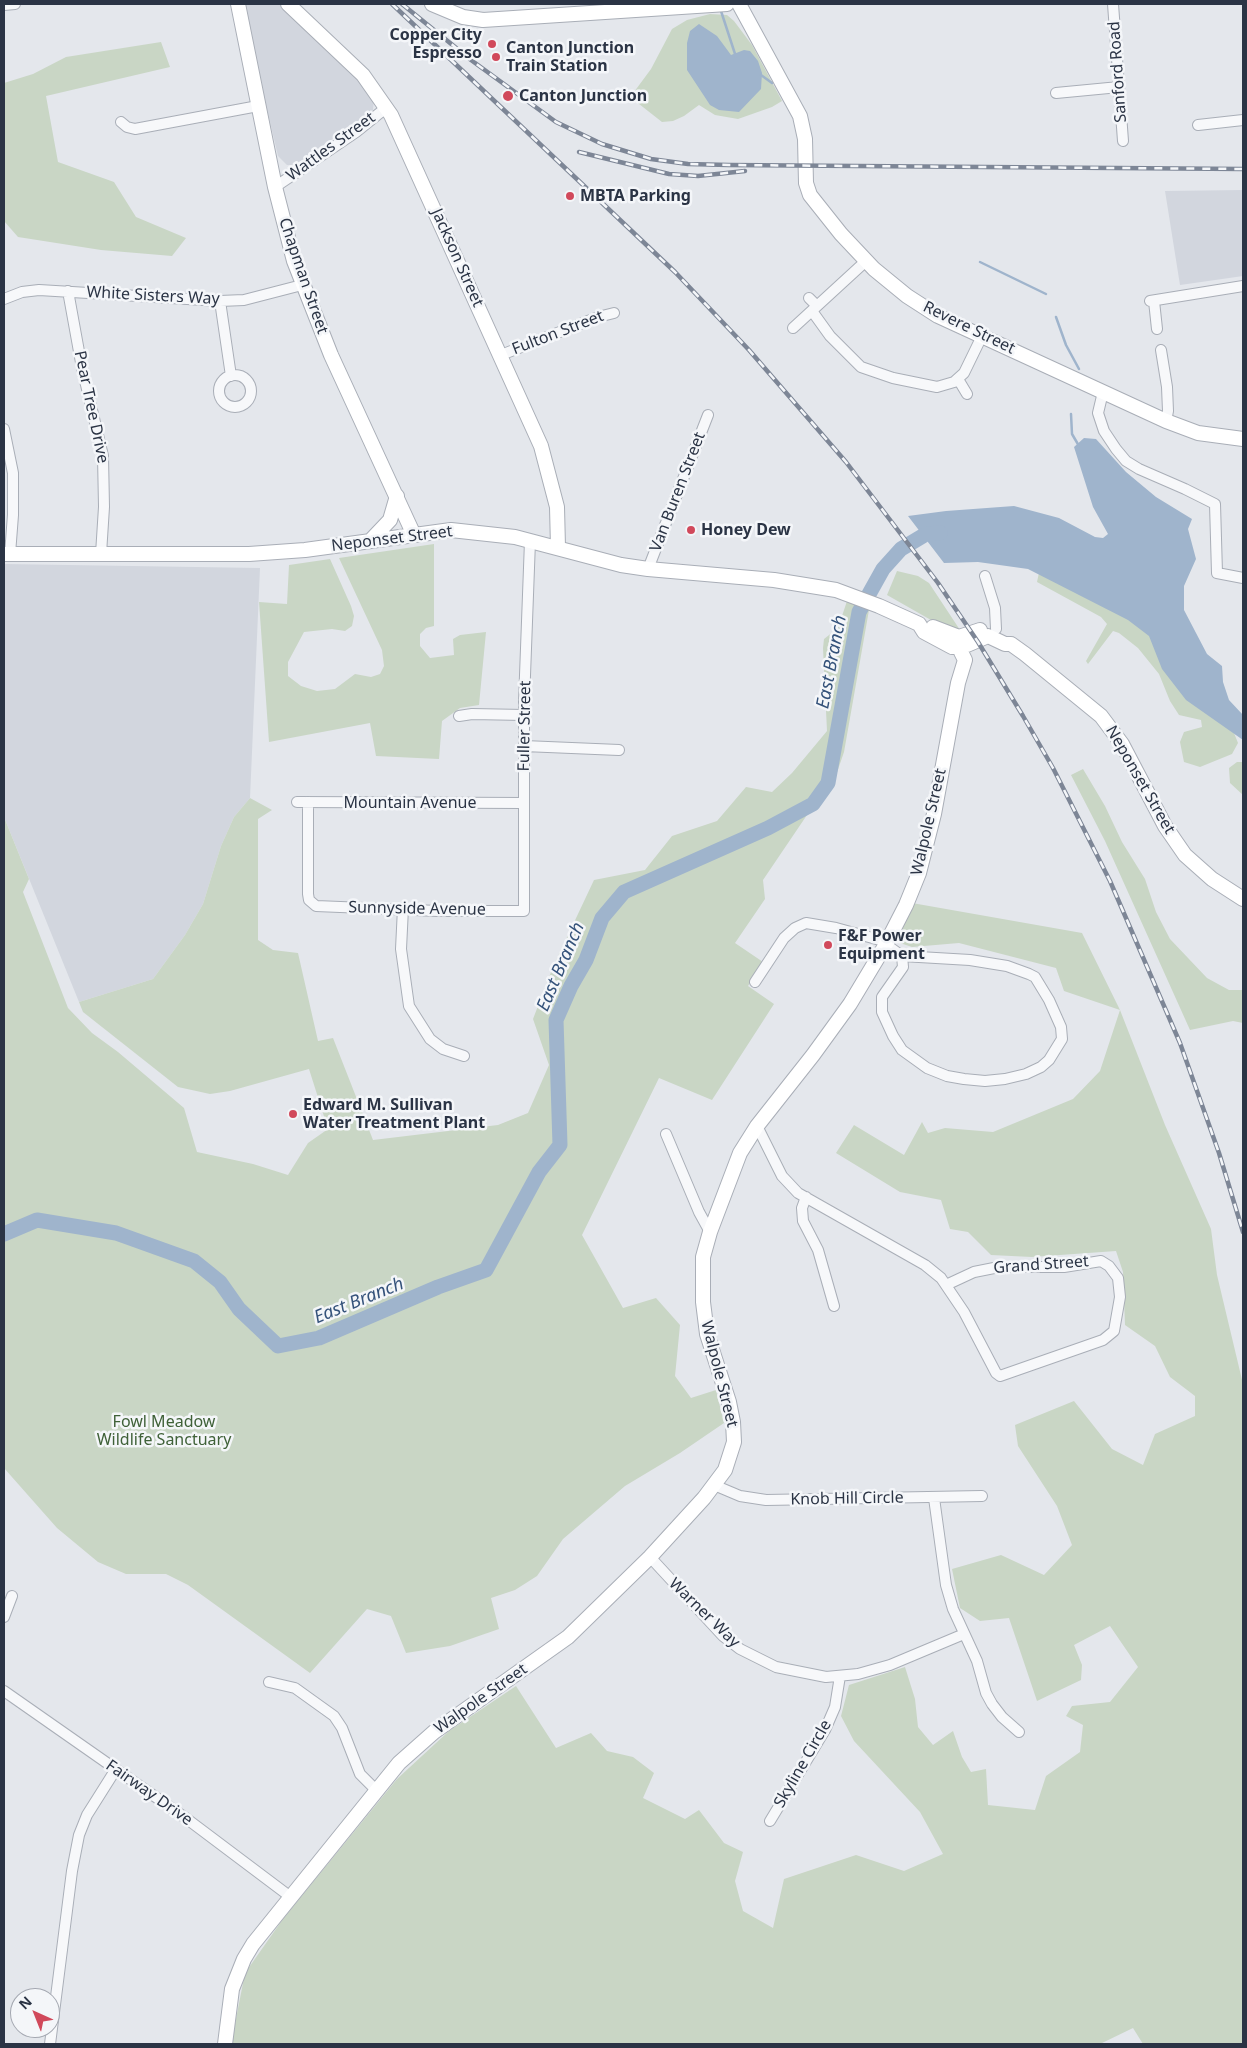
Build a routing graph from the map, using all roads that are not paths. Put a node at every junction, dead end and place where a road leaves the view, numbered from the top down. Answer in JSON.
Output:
{"nodes":[{"id":1,"x":16,"y":4,"type":"edge"},
{"id":2,"x":238,"y":4,"type":"edge"},
{"id":3,"x":288,"y":4,"type":"edge"},
{"id":4,"x":432,"y":4,"type":"edge"},
{"id":5,"x":727,"y":4,"type":"edge"},
{"id":6,"x":739,"y":4,"type":"edge"},
{"id":7,"x":1113,"y":4,"type":"edge"},
{"id":8,"x":4,"y":5,"type":"edge"},
{"id":9,"x":593,"y":9,"type":"edge"},
{"id":10,"x":1119,"y":86,"type":"junction"},
{"id":11,"x":1056,"y":93,"type":"dead end"},
{"id":12,"x":258,"y":106,"type":"junction"},
{"id":13,"x":387,"y":107,"type":"junction"},
{"id":14,"x":1243,"y":120,"type":"edge"},
{"id":15,"x":121,"y":122,"type":"dead end"},
{"id":16,"x":1198,"y":125,"type":"dead end"},
{"id":17,"x":1123,"y":141,"type":"dead end"},
{"id":18,"x":275,"y":187,"type":"junction"},
{"id":19,"x":866,"y":261,"type":"junction"},
{"id":20,"x":302,"y":285,"type":"junction"},
{"id":21,"x":1243,"y":286,"type":"edge"},
{"id":22,"x":68,"y":291,"type":"junction"},
{"id":23,"x":809,"y":298,"type":"dead end"},
{"id":24,"x":4,"y":299,"type":"edge"},
{"id":25,"x":220,"y":302,"type":"junction"},
{"id":26,"x":814,"y":308,"type":"junction"},
{"id":27,"x":614,"y":313,"type":"dead end"},
{"id":28,"x":793,"y":328,"type":"dead end"},
{"id":29,"x":1157,"y":329,"type":"dead end"},
{"id":30,"x":982,"y":336,"type":"junction"},
{"id":31,"x":1161,"y":350,"type":"dead end"},
{"id":32,"x":501,"y":354,"type":"junction"},
{"id":33,"x":231,"y":376,"type":"dead end"},
{"id":34,"x":958,"y":379,"type":"junction"},
{"id":35,"x":1103,"y":392,"type":"junction"},
{"id":36,"x":967,"y":394,"type":"dead end"},
{"id":37,"x":708,"y":416,"type":"dead end"},
{"id":38,"x":1166,"y":421,"type":"junction"},
{"id":39,"x":4,"y":430,"type":"edge"},
{"id":40,"x":1243,"y":439,"type":"edge"},
{"id":41,"x":397,"y":496,"type":"junction"},
{"id":42,"x":413,"y":534,"type":"junction"},
{"id":43,"x":371,"y":540,"type":"junction"},
{"id":44,"x":530,"y":541,"type":"junction"},
{"id":45,"x":558,"y":548,"type":"junction"},
{"id":46,"x":7,"y":554,"type":"edge"},
{"id":47,"x":101,"y":554,"type":"junction"},
{"id":48,"x":648,"y":569,"type":"junction"},
{"id":49,"x":985,"y":576,"type":"dead end"},
{"id":50,"x":1243,"y":578,"type":"edge"},
{"id":51,"x":996,"y":629,"type":"junction"},
{"id":52,"x":1011,"y":644,"type":"junction"},
{"id":53,"x":961,"y":645,"type":"junction"},
{"id":54,"x":524,"y":715,"type":"junction"},
{"id":55,"x":459,"y":716,"type":"dead end"},
{"id":56,"x":524,"y":746,"type":"junction"},
{"id":57,"x":619,"y":750,"type":"dead end"},
{"id":58,"x":297,"y":802,"type":"dead end"},
{"id":59,"x":308,"y":802,"type":"junction"},
{"id":60,"x":524,"y":803,"type":"junction"},
{"id":61,"x":1243,"y":899,"type":"edge"},
{"id":62,"x":403,"y":908,"type":"junction"},
{"id":63,"x":524,"y":911,"type":"joint"},
{"id":64,"x":886,"y":944,"type":"junction"},
{"id":65,"x":902,"y":956,"type":"junction"},
{"id":66,"x":755,"y":982,"type":"dead end"},
{"id":67,"x":464,"y":1056,"type":"dead end"},
{"id":68,"x":757,"y":1126,"type":"junction"},
{"id":69,"x":666,"y":1134,"type":"dead end"},
{"id":70,"x":806,"y":1198,"type":"junction"},
{"id":71,"x":710,"y":1232,"type":"junction"},
{"id":72,"x":946,"y":1285,"type":"junction"},
{"id":73,"x":834,"y":1306,"type":"dead end"},
{"id":74,"x":714,"y":1485,"type":"junction"},
{"id":75,"x":982,"y":1496,"type":"dead end"},
{"id":76,"x":934,"y":1498,"type":"junction"},
{"id":77,"x":650,"y":1557,"type":"junction"},
{"id":78,"x":12,"y":1596,"type":"dead end"},
{"id":79,"x":4,"y":1616,"type":"edge"},
{"id":80,"x":964,"y":1634,"type":"junction"},
{"id":81,"x":840,"y":1676,"type":"junction"},
{"id":82,"x":269,"y":1682,"type":"dead end"},
{"id":83,"x":4,"y":1691,"type":"edge"},
{"id":84,"x":1019,"y":1732,"type":"dead end"},
{"id":85,"x":116,"y":1770,"type":"junction"},
{"id":86,"x":376,"y":1790,"type":"junction"},
{"id":87,"x":770,"y":1821,"type":"dead end"},
{"id":88,"x":292,"y":1898,"type":"junction"},
{"id":89,"x":50,"y":2044,"type":"edge"},
{"id":90,"x":225,"y":2044,"type":"edge"}],
"edges":[{"from":1,"to":8,"type":"street"},
{"from":2,"to":12,"type":"main road","name":"Chapman Street"},
{"from":3,"to":13,"type":"main road","name":"Jackson Street"},
{"from":4,"to":9,"type":"main road"},
{"from":5,"to":9,"type":"main road"},
{"from":6,"to":19,"type":"main road","name":"Revere Street"},
{"from":7,"to":10,"type":"street","name":"Sanford Road"},
{"from":10,"to":11,"type":"street"},
{"from":10,"to":17,"type":"street","name":"Sanford Road"},
{"from":12,"to":15,"type":"street"},
{"from":12,"to":18,"type":"main road","name":"Chapman Street"},
{"from":13,"to":18,"type":"street","name":"Wattles Street"},
{"from":13,"to":32,"type":"main road","name":"Jackson Street"},
{"from":14,"to":16,"type":"street"},
{"from":18,"to":20,"type":"main road","name":"Chapman Street"},
{"from":19,"to":26,"type":"street"},
{"from":19,"to":30,"type":"main road","name":"Revere Street"},
{"from":20,"to":25,"type":"street","name":"White Sisters Way"},
{"from":20,"to":41,"type":"main road","name":"Chapman Street"},
{"from":21,"to":29,"type":"street"},
{"from":22,"to":24,"type":"street","name":"White Sisters Way"},
{"from":22,"to":25,"type":"street","name":"White Sisters Way"},
{"from":22,"to":47,"type":"street","name":"Pear Tree Drive"},
{"from":23,"to":26,"type":"street"},
{"from":25,"to":33,"type":"street"},
{"from":26,"to":28,"type":"street"},
{"from":26,"to":34,"type":"street"},
{"from":27,"to":32,"type":"street","name":"Fulton Street"},
{"from":30,"to":34,"type":"street"},
{"from":30,"to":35,"type":"main road","name":"Revere Street"},
{"from":31,"to":38,"type":"street"},
{"from":32,"to":45,"type":"main road","name":"Jackson Street"},
{"from":34,"to":36,"type":"street"},
{"from":35,"to":38,"type":"main road","name":"Revere Street"},
{"from":35,"to":50,"type":"street"},
{"from":37,"to":48,"type":"street","name":"Van Buren Street"},
{"from":38,"to":40,"type":"main road","name":"Revere Street"},
{"from":39,"to":46,"type":"street"},
{"from":41,"to":42,"type":"main road","name":"Chapman Street"},
{"from":41,"to":43,"type":"main road"},
{"from":42,"to":43,"type":"main road","name":"Neponset Street"},
{"from":42,"to":44,"type":"main road","name":"Neponset Street"},
{"from":43,"to":47,"type":"main road","name":"Neponset Street"},
{"from":44,"to":45,"type":"main road","name":"Neponset Street"},
{"from":44,"to":54,"type":"street","name":"Fuller Street"},
{"from":45,"to":48,"type":"main road","name":"Neponset Street"},
{"from":46,"to":47,"type":"main road","name":"Neponset Street"},
{"from":48,"to":53,"type":"main road","name":"Neponset Street"},
{"from":49,"to":51,"type":"street"},
{"from":51,"to":52,"type":"main road","name":"Neponset Street"},
{"from":51,"to":53,"type":"main road"},
{"from":52,"to":53,"type":"main road","name":"Neponset Street"},
{"from":52,"to":61,"type":"main road","name":"Neponset Street"},
{"from":53,"to":64,"type":"main road","name":"Walpole Street"},
{"from":54,"to":55,"type":"street"},
{"from":54,"to":56,"type":"street","name":"Fuller Street"},
{"from":56,"to":57,"type":"street"},
{"from":56,"to":60,"type":"street","name":"Fuller Street"},
{"from":58,"to":59,"type":"street","name":"Mountain Avenue"},
{"from":59,"to":60,"type":"street","name":"Mountain Avenue"},
{"from":59,"to":62,"type":"street","name":"Sunnyside Avenue"},
{"from":60,"to":63,"type":"street","name":"Fuller Street"},
{"from":62,"to":63,"type":"street","name":"Sunnyside Avenue"},
{"from":62,"to":67,"type":"street"},
{"from":64,"to":65,"type":"street"},
{"from":64,"to":66,"type":"street"},
{"from":64,"to":68,"type":"main road","name":"Walpole Street"},
{"from":65,"to":65,"type":"street"},
{"from":68,"to":70,"type":"street","name":"Grand Street"},
{"from":68,"to":71,"type":"main road","name":"Walpole Street"},
{"from":69,"to":71,"type":"street"},
{"from":70,"to":72,"type":"street","name":"Grand Street"},
{"from":70,"to":73,"type":"street"},
{"from":71,"to":74,"type":"main road","name":"Walpole Street"},
{"from":72,"to":72,"type":"street","name":"Grand Street"},
{"from":74,"to":76,"type":"street","name":"Knob Hill Circle"},
{"from":74,"to":77,"type":"main road","name":"Walpole Street"},
{"from":75,"to":76,"type":"street","name":"Knob Hill Circle"},
{"from":76,"to":80,"type":"street"},
{"from":77,"to":81,"type":"street","name":"Warner Way"},
{"from":77,"to":86,"type":"main road","name":"Walpole Street"},
{"from":78,"to":79,"type":"street"},
{"from":80,"to":81,"type":"street","name":"Warner Way"},
{"from":80,"to":84,"type":"street"},
{"from":81,"to":87,"type":"street","name":"Skyline Circle"},
{"from":82,"to":86,"type":"street"},
{"from":83,"to":85,"type":"street","name":"Fairway Drive"},
{"from":85,"to":88,"type":"street","name":"Fairway Drive"},
{"from":85,"to":89,"type":"street"},
{"from":86,"to":88,"type":"main road","name":"Walpole Street"},
{"from":88,"to":90,"type":"main road","name":"Walpole Street"}]}
